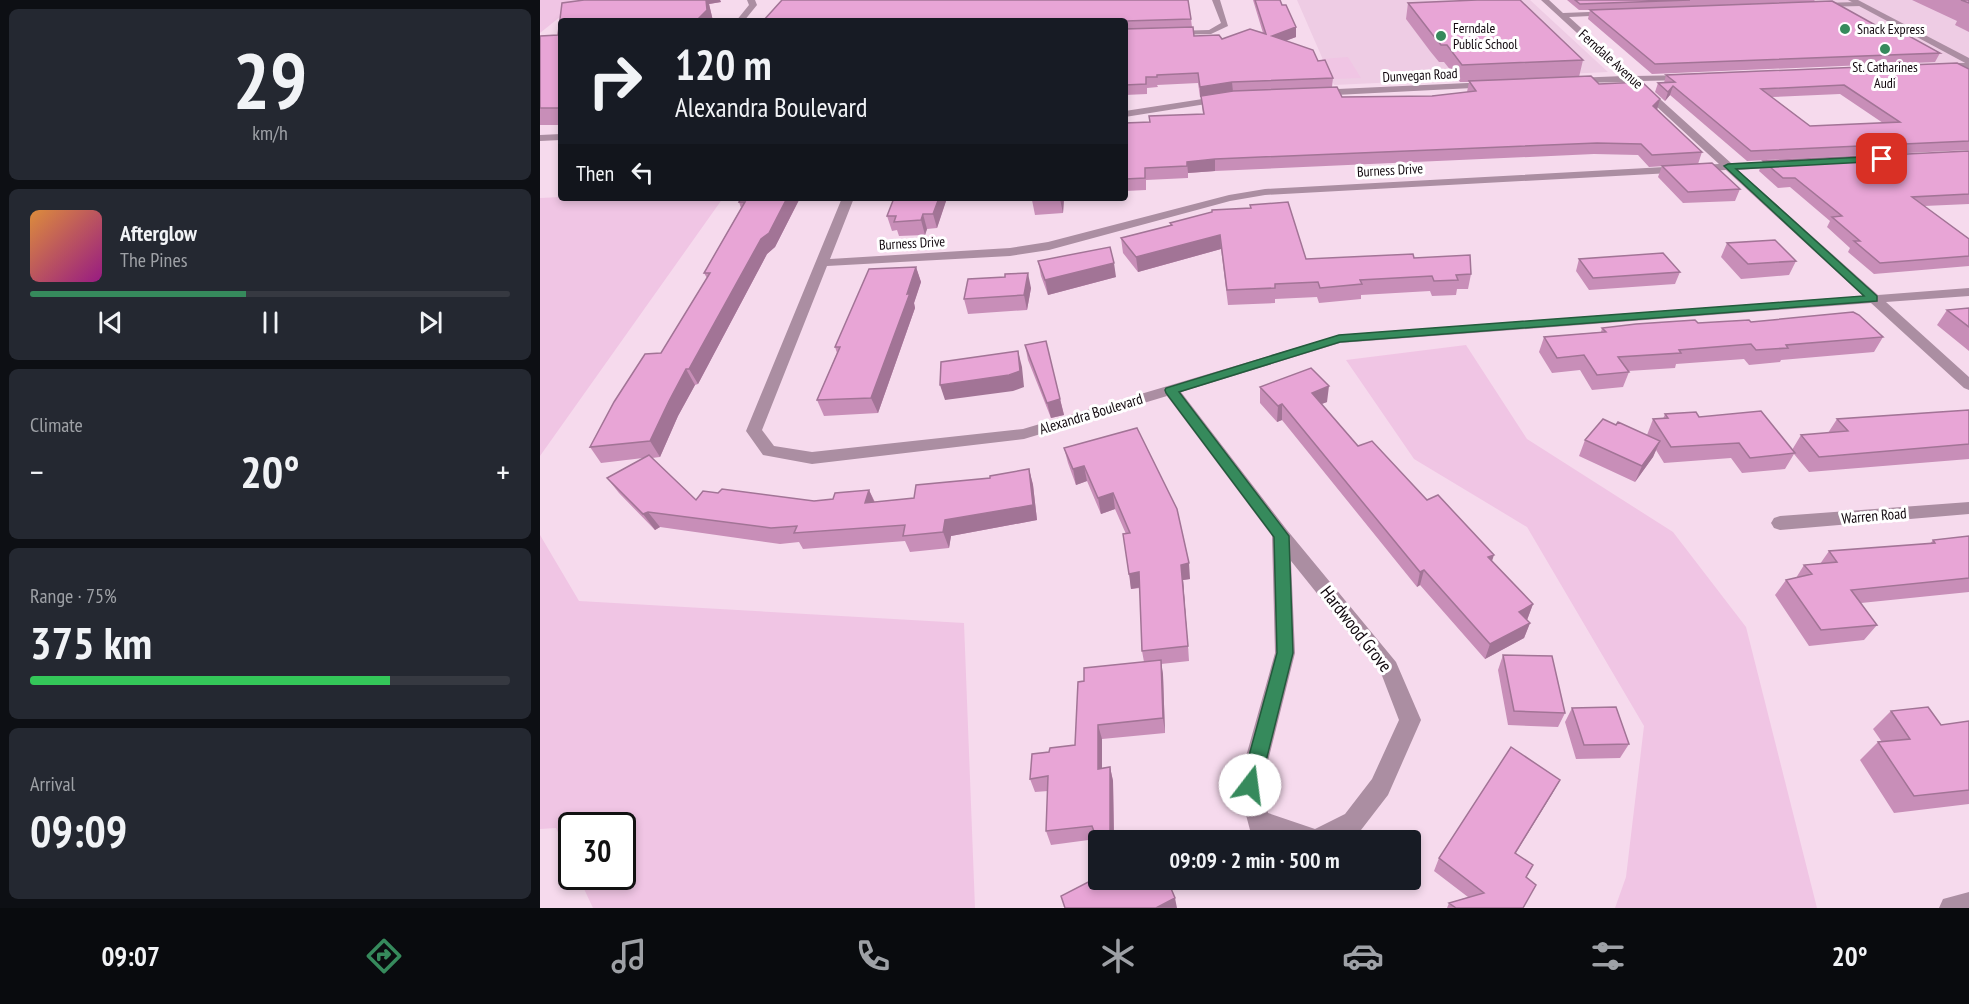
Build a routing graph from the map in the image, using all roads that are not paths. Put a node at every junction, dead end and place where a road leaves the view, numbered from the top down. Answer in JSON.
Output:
{"nodes":[{"id":1,"x":751,"y":0,"type":"edge"},
{"id":2,"x":1216,"y":0,"type":"edge"},
{"id":3,"x":1545,"y":0,"type":"edge"},
{"id":4,"x":1855,"y":2,"type":"edge"},
{"id":5,"x":1812,"y":5,"type":"edge"},
{"id":6,"x":1621,"y":13,"type":"edge"},
{"id":7,"x":1562,"y":15,"type":"junction"},
{"id":8,"x":742,"y":18,"type":"edge"},
{"id":9,"x":1161,"y":34,"type":"edge"},
{"id":10,"x":1969,"y":64,"type":"edge"},
{"id":11,"x":1927,"y":67,"type":"edge"},
{"id":12,"x":1691,"y":76,"type":"edge"},
{"id":13,"x":1632,"y":79,"type":"junction"},
{"id":14,"x":1561,"y":82,"type":"edge"},
{"id":15,"x":1502,"y":85,"type":"edge"},
{"id":16,"x":1303,"y":94,"type":"edge"},
{"id":17,"x":1233,"y":97,"type":"edge"},
{"id":18,"x":1128,"y":114,"type":"edge"},
{"id":19,"x":558,"y":137,"type":"edge"},
{"id":20,"x":540,"y":138,"type":"edge"},
{"id":21,"x":1797,"y":163,"type":"edge"},
{"id":22,"x":1728,"y":166,"type":"junction"},
{"id":23,"x":847,"y":201,"type":"edge"},
{"id":24,"x":821,"y":263,"type":"junction"},
{"id":25,"x":1969,"y":292,"type":"edge"},
{"id":26,"x":1873,"y":298,"type":"junction"},
{"id":27,"x":1969,"y":385,"type":"edge"},
{"id":28,"x":1171,"y":390,"type":"junction"},
{"id":29,"x":1969,"y":508,"type":"edge"},
{"id":30,"x":1780,"y":523,"type":"dead end"},
{"id":31,"x":1281,"y":536,"type":"junction"},
{"id":32,"x":1284,"y":830,"type":"edge"},
{"id":33,"x":1337,"y":830,"type":"edge"},
{"id":34,"x":1969,"y":906,"type":"edge"},
{"id":35,"x":1952,"y":908,"type":"edge"}],
"edges":[{"from":1,"to":8,"type":"street"},
{"from":2,"to":9,"type":"street"},
{"from":3,"to":7,"type":"street","name":"Ferndale Avenue"},
{"from":4,"to":5,"type":"street"},
{"from":4,"to":10,"type":"street"},
{"from":6,"to":7,"type":"street"},
{"from":7,"to":13,"type":"street","name":"Ferndale Avenue"},
{"from":10,"to":11,"type":"street"},
{"from":12,"to":13,"type":"street"},
{"from":13,"to":14,"type":"street"},
{"from":13,"to":22,"type":"street","name":"Ferndale Avenue"},
{"from":15,"to":16,"type":"street","name":"Dunvegan Road"},
{"from":17,"to":18,"type":"street"},
{"from":19,"to":20,"type":"street"},
{"from":21,"to":22,"type":"street","name":"Burness Drive"},
{"from":22,"to":24,"type":"street","name":"Burness Drive"},
{"from":22,"to":26,"type":"street","name":"Ferndale Avenue"},
{"from":23,"to":24,"type":"street","name":"Alexandra Boulevard"},
{"from":24,"to":28,"type":"street","name":"Alexandra Boulevard"},
{"from":25,"to":26,"type":"street","name":"Alexandra Boulevard"},
{"from":26,"to":27,"type":"street","name":"Ferndale Avenue"},
{"from":26,"to":28,"type":"street","name":"Alexandra Boulevard"},
{"from":28,"to":31,"type":"street","name":"Hardwood Grove"},
{"from":29,"to":30,"type":"street","name":"Warren Road"},
{"from":31,"to":32,"type":"street","name":"Hardwood Grove"},
{"from":31,"to":33,"type":"street","name":"Hardwood Grove"},
{"from":34,"to":35,"type":"street"}]}
